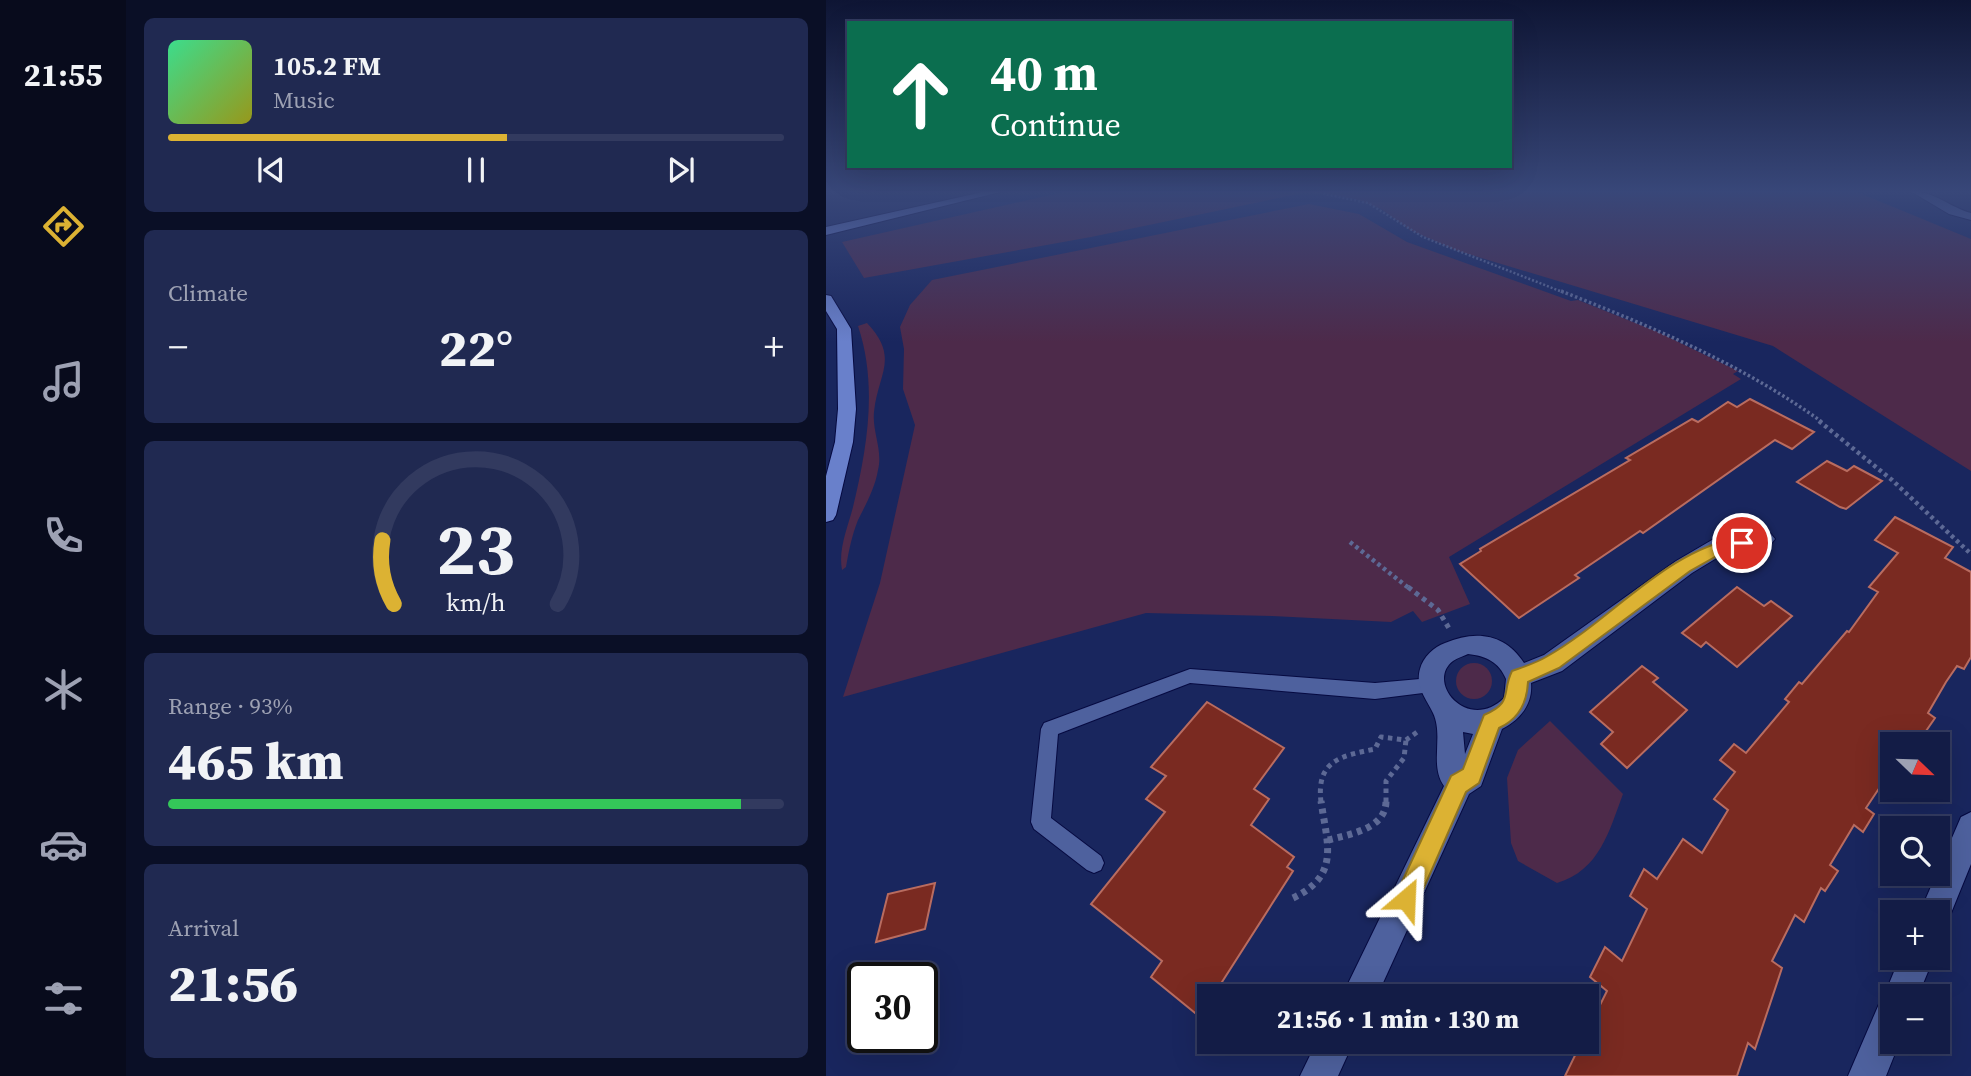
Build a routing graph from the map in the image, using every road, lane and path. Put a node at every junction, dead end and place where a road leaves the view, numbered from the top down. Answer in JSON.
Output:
{"nodes":[{"id":1,"x":1436,"y":242,"type":"edge"},
{"id":2,"x":826,"y":299,"type":"edge"},
{"id":3,"x":826,"y":515,"type":"edge"},
{"id":4,"x":1764,"y":539,"type":"dead end"},
{"id":5,"x":1350,"y":542,"type":"dead end"},
{"id":6,"x":1971,"y":554,"type":"edge"},
{"id":7,"x":1459,"y":646,"type":"junction"},
{"id":8,"x":1518,"y":677,"type":"junction"},
{"id":9,"x":1431,"y":685,"type":"junction"},
{"id":10,"x":1446,"y":712,"type":"junction"},
{"id":11,"x":1491,"y":721,"type":"junction"},
{"id":12,"x":1420,"y":730,"type":"dead end"},
{"id":13,"x":1406,"y":740,"type":"junction"},
{"id":14,"x":1459,"y":784,"type":"junction"},
{"id":15,"x":1971,"y":827,"type":"edge"},
{"id":16,"x":1328,"y":840,"type":"junction"},
{"id":17,"x":1094,"y":863,"type":"dead end"},
{"id":18,"x":1293,"y":898,"type":"dead end"},
{"id":19,"x":1941,"y":900,"type":"edge"},
{"id":20,"x":1365,"y":984,"type":"edge"},
{"id":21,"x":1880,"y":1045,"type":"edge"},
{"id":22,"x":1330,"y":1054,"type":"edge"},
{"id":23,"x":1319,"y":1076,"type":"edge"},
{"id":24,"x":1867,"y":1076,"type":"edge"}],
"edges":[{"from":1,"to":6,"type":"path"},
{"from":2,"to":3,"type":"main road"},
{"from":4,"to":8,"type":"street"},
{"from":5,"to":7,"type":"path"},
{"from":7,"to":8,"type":"street"},
{"from":7,"to":9,"type":"street"},
{"from":8,"to":11,"type":"street"},
{"from":9,"to":10,"type":"street"},
{"from":9,"to":17,"type":"lane"},
{"from":10,"to":11,"type":"street"},
{"from":10,"to":14,"type":"street"},
{"from":11,"to":14,"type":"street"},
{"from":12,"to":13,"type":"path"},
{"from":13,"to":16,"type":"path"},
{"from":13,"to":16,"type":"path"},
{"from":14,"to":20,"type":"street"},
{"from":15,"to":19,"type":"street"},
{"from":16,"to":18,"type":"path"},
{"from":21,"to":24,"type":"street"},
{"from":22,"to":23,"type":"street"}]}
